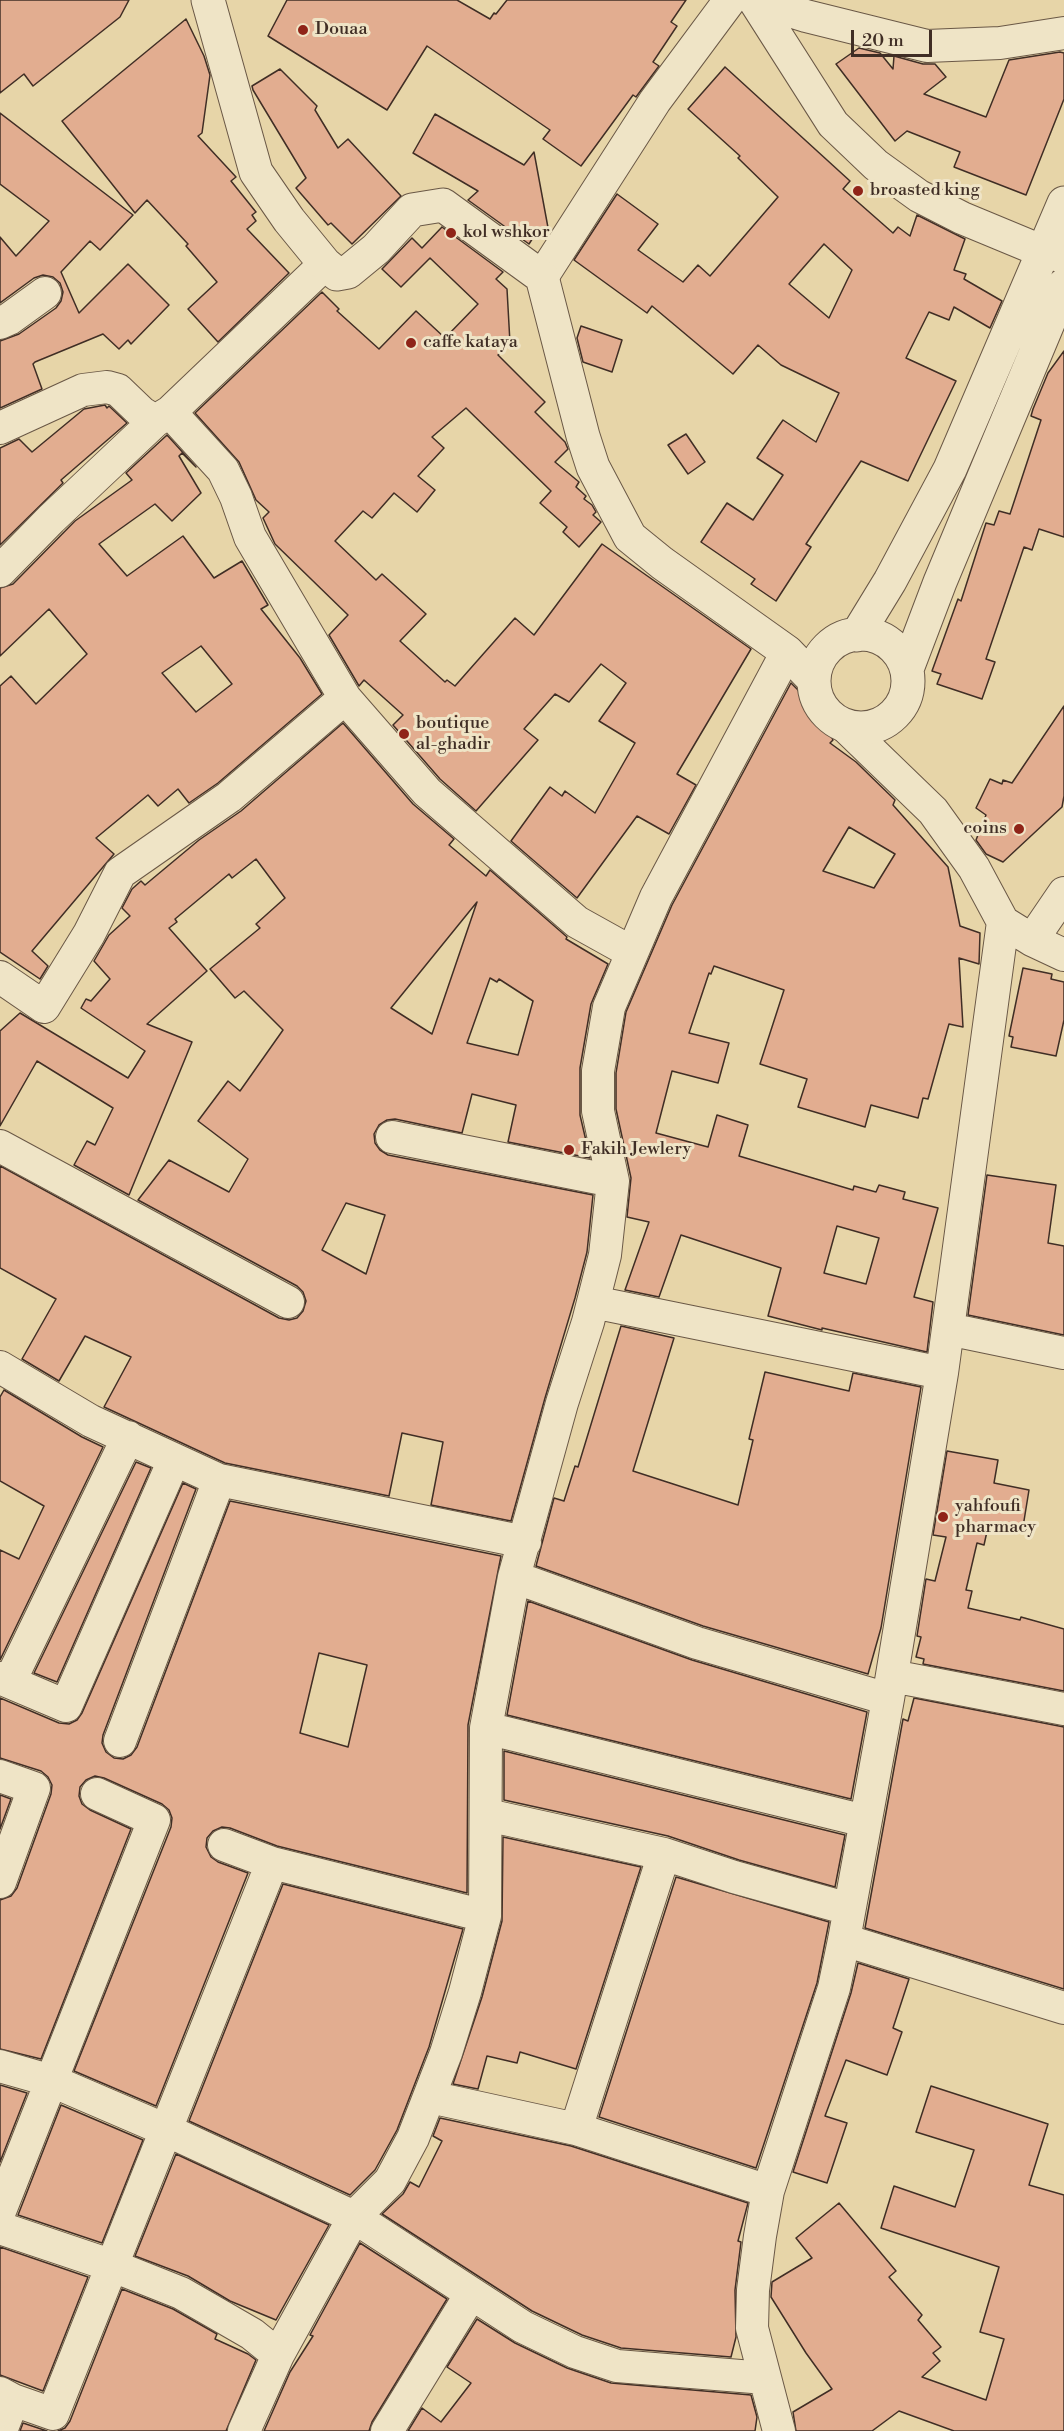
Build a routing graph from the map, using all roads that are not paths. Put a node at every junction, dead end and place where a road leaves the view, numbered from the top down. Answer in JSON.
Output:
{"nodes":[{"id":1,"x":208,"y":0,"type":"edge"},
{"id":2,"x":730,"y":0,"type":"edge"},
{"id":3,"x":754,"y":0,"type":"edge"},
{"id":4,"x":1064,"y":33,"type":"edge"},
{"id":5,"x":1064,"y":203,"type":"edge"},
{"id":6,"x":1054,"y":254,"type":"edge"},
{"id":7,"x":325,"y":264,"type":"junction"},
{"id":8,"x":543,"y":277,"type":"junction"},
{"id":9,"x":1064,"y":285,"type":"edge"},
{"id":10,"x":45,"y":293,"type":"dead end"},
{"id":11,"x":0,"y":323,"type":"edge"},
{"id":12,"x":163,"y":417,"type":"junction"},
{"id":13,"x":0,"y":428,"type":"edge"},
{"id":14,"x":0,"y":571,"type":"edge"},
{"id":15,"x":857,"y":635,"type":"junction"},
{"id":16,"x":787,"y":652,"type":"junction"},
{"id":17,"x":907,"y":669,"type":"junction"},
{"id":18,"x":814,"y":680,"type":"junction"},
{"id":19,"x":345,"y":698,"type":"junction"},
{"id":20,"x":845,"y":726,"type":"junction"},
{"id":21,"x":1064,"y":893,"type":"edge"},
{"id":22,"x":1003,"y":922,"type":"junction"},
{"id":23,"x":1032,"y":940,"type":"junction"},
{"id":24,"x":631,"y":952,"type":"junction"},
{"id":25,"x":1064,"y":955,"type":"edge"},
{"id":26,"x":0,"y":977,"type":"edge"},
{"id":27,"x":392,"y":1137,"type":"dead end"},
{"id":28,"x":0,"y":1146,"type":"edge"},
{"id":29,"x":613,"y":1181,"type":"junction"},
{"id":30,"x":288,"y":1302,"type":"dead end"},
{"id":31,"x":593,"y":1302,"type":"junction"},
{"id":32,"x":948,"y":1329,"type":"junction"},
{"id":33,"x":1064,"y":1353,"type":"edge"},
{"id":34,"x":0,"y":1367,"type":"edge"},
{"id":35,"x":942,"y":1373,"type":"junction"},
{"id":36,"x":128,"y":1437,"type":"junction"},
{"id":37,"x":174,"y":1460,"type":"junction"},
{"id":38,"x":219,"y":1480,"type":"junction"},
{"id":39,"x":525,"y":1542,"type":"junction"},
{"id":40,"x":514,"y":1577,"type":"junction"},
{"id":41,"x":5,"y":1679,"type":"edge"},
{"id":42,"x":890,"y":1688,"type":"junction"},
{"id":43,"x":1064,"y":1709,"type":"edge"},
{"id":44,"x":486,"y":1728,"type":"junction"},
{"id":45,"x":120,"y":1741,"type":"dead end"},
{"id":46,"x":0,"y":1776,"type":"edge"},
{"id":47,"x":97,"y":1794,"type":"dead end"},
{"id":48,"x":487,"y":1815,"type":"junction"},
{"id":49,"x":865,"y":1821,"type":"junction"},
{"id":50,"x":224,"y":1845,"type":"dead end"},
{"id":51,"x":664,"y":1854,"type":"junction"},
{"id":52,"x":272,"y":1863,"type":"junction"},
{"id":53,"x":1,"y":1876,"type":"edge"},
{"id":54,"x":849,"y":1909,"type":"junction"},
{"id":55,"x":485,"y":1916,"type":"junction"},
{"id":56,"x":844,"y":1940,"type":"junction"},
{"id":57,"x":1064,"y":2008,"type":"edge"},
{"id":58,"x":0,"y":2066,"type":"edge"},
{"id":59,"x":52,"y":2081,"type":"junction"},
{"id":60,"x":430,"y":2097,"type":"junction"},
{"id":61,"x":576,"y":2129,"type":"junction"},
{"id":62,"x":166,"y":2130,"type":"junction"},
{"id":63,"x":768,"y":2191,"type":"junction"},
{"id":64,"x":0,"y":2211,"type":"edge"},
{"id":65,"x":354,"y":2217,"type":"junction"},
{"id":66,"x":0,"y":2228,"type":"edge"},
{"id":67,"x":112,"y":2266,"type":"junction"},
{"id":68,"x":471,"y":2294,"type":"junction"},
{"id":69,"x":278,"y":2355,"type":"junction"},
{"id":70,"x":765,"y":2378,"type":"junction"},
{"id":71,"x":6,"y":2396,"type":"edge"},
{"id":72,"x":0,"y":2431,"type":"edge"},
{"id":73,"x":244,"y":2431,"type":"edge"},
{"id":74,"x":387,"y":2431,"type":"edge"},
{"id":75,"x":779,"y":2431,"type":"edge"}],
"edges":[{"from":1,"to":7,"type":"street"},
{"from":2,"to":8,"type":"street"},
{"from":3,"to":4,"type":"street"},
{"from":3,"to":6,"type":"street"},
{"from":5,"to":6,"type":"street"},
{"from":6,"to":15,"type":"street"},
{"from":7,"to":8,"type":"street"},
{"from":7,"to":12,"type":"street"},
{"from":8,"to":16,"type":"street"},
{"from":9,"to":17,"type":"street"},
{"from":10,"to":11,"type":"street"},
{"from":12,"to":13,"type":"street"},
{"from":12,"to":14,"type":"street"},
{"from":12,"to":19,"type":"street"},
{"from":15,"to":17,"type":"street"},
{"from":15,"to":18,"type":"street"},
{"from":16,"to":18,"type":"street"},
{"from":16,"to":24,"type":"street"},
{"from":17,"to":20,"type":"street"},
{"from":18,"to":20,"type":"street"},
{"from":19,"to":24,"type":"street"},
{"from":19,"to":26,"type":"street"},
{"from":20,"to":22,"type":"street"},
{"from":21,"to":23,"type":"street"},
{"from":22,"to":23,"type":"street"},
{"from":22,"to":32,"type":"street"},
{"from":23,"to":25,"type":"street"},
{"from":24,"to":29,"type":"street"},
{"from":27,"to":29,"type":"street"},
{"from":28,"to":30,"type":"street"},
{"from":29,"to":31,"type":"street"},
{"from":31,"to":35,"type":"street"},
{"from":31,"to":39,"type":"street"},
{"from":32,"to":33,"type":"street"},
{"from":32,"to":35,"type":"street"},
{"from":34,"to":36,"type":"street"},
{"from":35,"to":42,"type":"street"},
{"from":36,"to":37,"type":"street"},
{"from":36,"to":41,"type":"street"},
{"from":37,"to":38,"type":"street"},
{"from":37,"to":41,"type":"street"},
{"from":38,"to":39,"type":"street"},
{"from":38,"to":45,"type":"street"},
{"from":39,"to":40,"type":"street"},
{"from":40,"to":42,"type":"street"},
{"from":40,"to":44,"type":"street"},
{"from":42,"to":43,"type":"street"},
{"from":42,"to":49,"type":"street"},
{"from":44,"to":48,"type":"street"},
{"from":44,"to":49,"type":"street"},
{"from":46,"to":53,"type":"street"},
{"from":47,"to":59,"type":"street"},
{"from":48,"to":51,"type":"street"},
{"from":48,"to":55,"type":"street"},
{"from":49,"to":54,"type":"street"},
{"from":50,"to":52,"type":"street"},
{"from":51,"to":54,"type":"street"},
{"from":51,"to":61,"type":"street"},
{"from":52,"to":55,"type":"street"},
{"from":52,"to":62,"type":"street"},
{"from":54,"to":56,"type":"street"},
{"from":55,"to":60,"type":"street"},
{"from":56,"to":57,"type":"street"},
{"from":56,"to":63,"type":"street"},
{"from":58,"to":59,"type":"street"},
{"from":59,"to":62,"type":"street"},
{"from":59,"to":64,"type":"street"},
{"from":60,"to":61,"type":"street"},
{"from":60,"to":65,"type":"street"},
{"from":61,"to":63,"type":"street"},
{"from":62,"to":65,"type":"street"},
{"from":62,"to":67,"type":"street"},
{"from":63,"to":70,"type":"street"},
{"from":65,"to":68,"type":"street"},
{"from":65,"to":69,"type":"street"},
{"from":66,"to":67,"type":"street"},
{"from":67,"to":69,"type":"street"},
{"from":67,"to":71,"type":"street"},
{"from":68,"to":70,"type":"street"},
{"from":68,"to":74,"type":"street"},
{"from":69,"to":73,"type":"street"},
{"from":70,"to":75,"type":"street"},
{"from":71,"to":72,"type":"street"}]}
